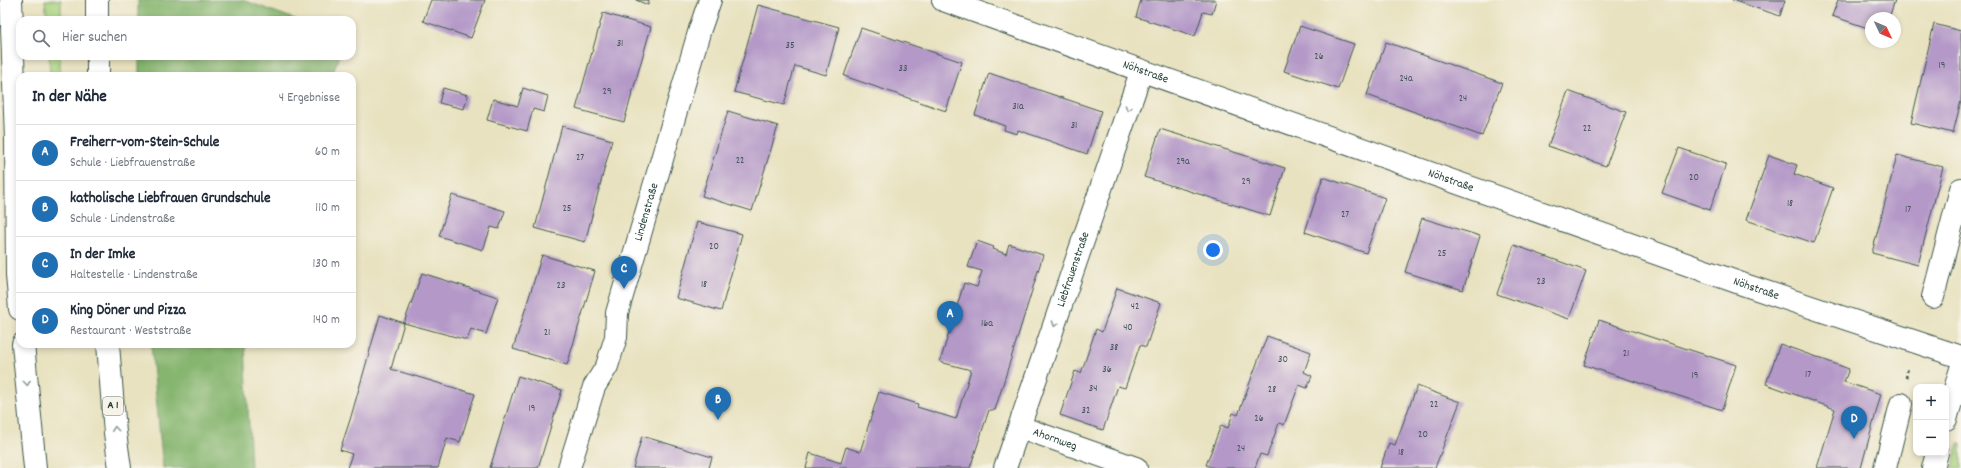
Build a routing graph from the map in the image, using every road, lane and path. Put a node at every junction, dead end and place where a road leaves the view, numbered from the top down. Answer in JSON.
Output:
{"nodes":[{"id":1,"x":11,"y":0,"type":"edge"},
{"id":2,"x":97,"y":0,"type":"edge"},
{"id":3,"x":710,"y":0,"type":"edge"},
{"id":4,"x":943,"y":0,"type":"edge"},
{"id":5,"x":97,"y":16,"type":"edge"},
{"id":6,"x":98,"y":60,"type":"edge"},
{"id":7,"x":98,"y":72,"type":"edge"},
{"id":8,"x":1141,"y":72,"type":"junction"},
{"id":9,"x":16,"y":140,"type":"edge"},
{"id":10,"x":1961,"y":189,"type":"edge"},
{"id":11,"x":1933,"y":297,"type":"dead end"},
{"id":12,"x":23,"y":348,"type":"edge"},
{"id":13,"x":108,"y":348,"type":"edge"},
{"id":14,"x":1961,"y":357,"type":"edge"},
{"id":15,"x":1961,"y":369,"type":"edge"},
{"id":16,"x":1901,"y":404,"type":"dead end"},
{"id":17,"x":1949,"y":409,"type":"edge"},
{"id":18,"x":1020,"y":427,"type":"junction"},
{"id":19,"x":1936,"y":456,"type":"edge"},
{"id":20,"x":35,"y":468,"type":"edge"},
{"id":21,"x":120,"y":468,"type":"edge"},
{"id":22,"x":569,"y":468,"type":"edge"},
{"id":23,"x":1005,"y":468,"type":"edge"},
{"id":24,"x":1136,"y":468,"type":"edge"},
{"id":25,"x":1884,"y":468,"type":"edge"},
{"id":26,"x":1933,"y":468,"type":"edge"}],
"edges":[{"from":1,"to":9,"type":"main road"},
{"from":2,"to":5,"type":"main road"},
{"from":3,"to":22,"type":"main road","name":"Lindenstraße"},
{"from":4,"to":8,"type":"main road","name":"Nöhstraße"},
{"from":6,"to":7,"type":"main road"},
{"from":8,"to":14,"type":"main road","name":"Nöhstraße"},
{"from":8,"to":18,"type":"main road","name":"Liebfrauenstraße","one_way":true},
{"from":10,"to":11,"type":"main road"},
{"from":12,"to":20,"type":"main road","one_way":true},
{"from":21,"to":13,"type":"main road","number":"A 1","one_way":true},
{"from":15,"to":17,"type":"main road"},
{"from":16,"to":25,"type":"main road"},
{"from":18,"to":23,"type":"main road","name":"Liebfrauenstraße"},
{"from":18,"to":24,"type":"main road","name":"Ahornweg"},
{"from":19,"to":26,"type":"main road"}]}
